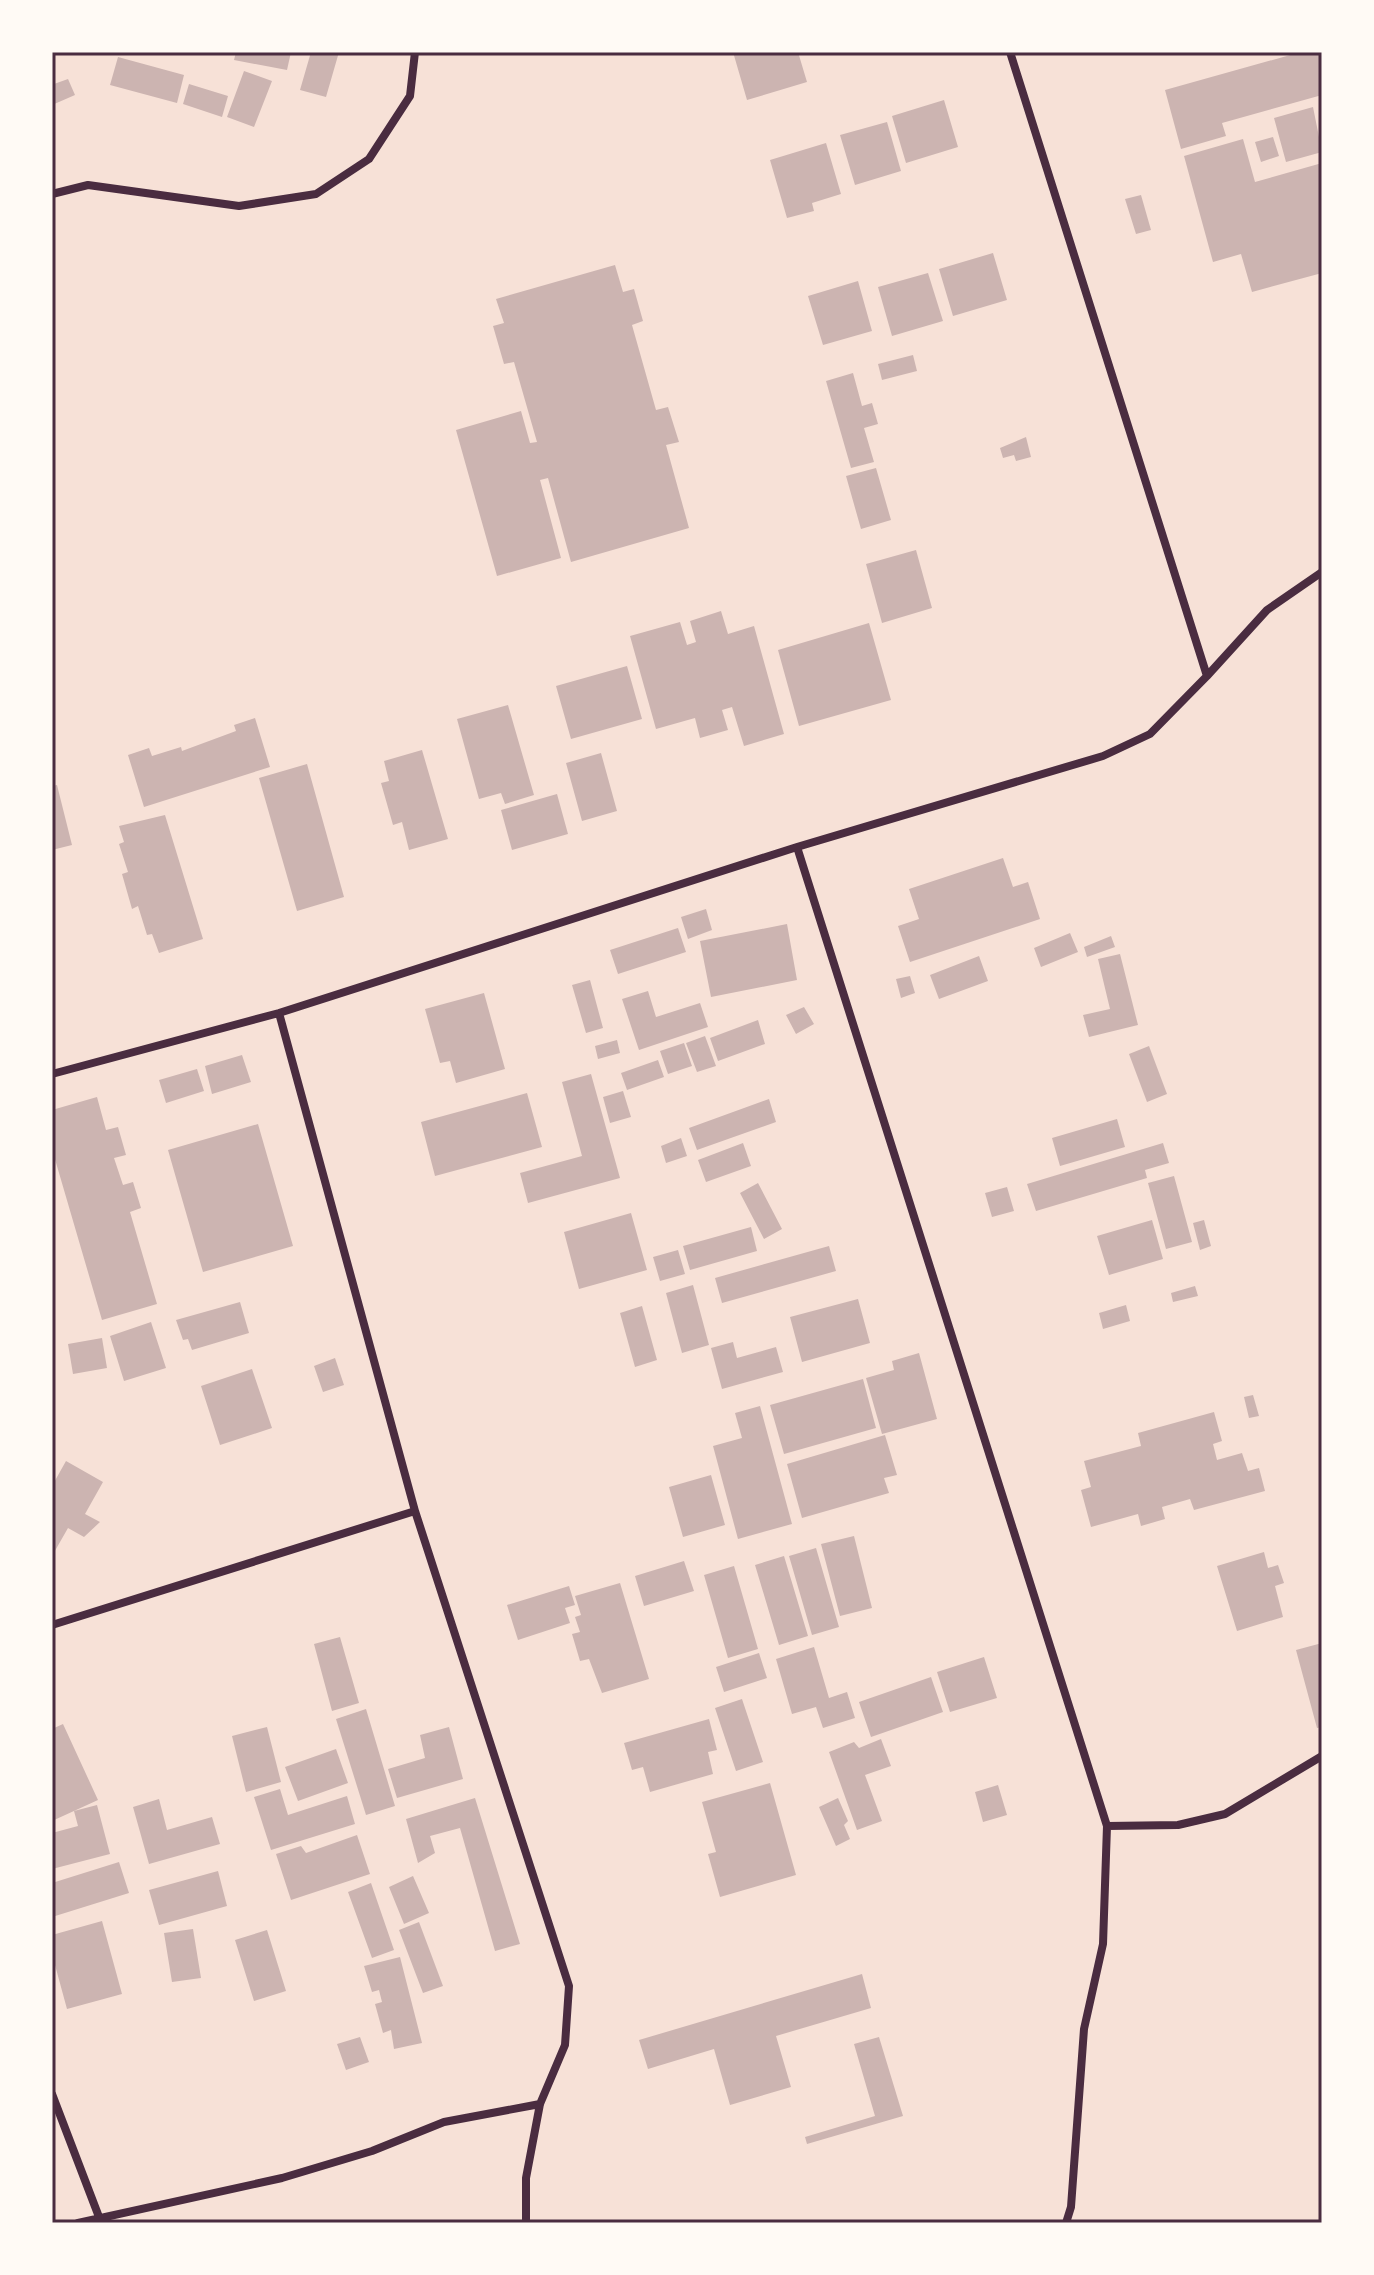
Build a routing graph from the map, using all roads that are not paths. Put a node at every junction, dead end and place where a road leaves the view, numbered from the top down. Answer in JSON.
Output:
{"nodes":[{"id":1,"x":415,"y":52,"type":"edge"},
{"id":2,"x":1010,"y":52,"type":"edge"},
{"id":3,"x":52,"y":194,"type":"edge"},
{"id":4,"x":1322,"y":572,"type":"edge"},
{"id":5,"x":1207,"y":676,"type":"junction"},
{"id":6,"x":797,"y":847,"type":"junction"},
{"id":7,"x":279,"y":1013,"type":"junction"},
{"id":8,"x":52,"y":1074,"type":"edge"},
{"id":9,"x":415,"y":1511,"type":"junction"},
{"id":10,"x":52,"y":1625,"type":"edge"},
{"id":11,"x":1322,"y":1756,"type":"edge"},
{"id":12,"x":1107,"y":1826,"type":"junction"},
{"id":13,"x":52,"y":2094,"type":"edge"},
{"id":14,"x":540,"y":2104,"type":"junction"},
{"id":15,"x":99,"y":2217,"type":"junction"},
{"id":16,"x":78,"y":2223,"type":"edge"},
{"id":17,"x":526,"y":2223,"type":"edge"},
{"id":18,"x":1066,"y":2223,"type":"edge"}],
"edges":[{"from":1,"to":3,"type":"street"},
{"from":2,"to":5,"type":"street"},
{"from":4,"to":5,"type":"street"},
{"from":5,"to":6,"type":"street"},
{"from":6,"to":7,"type":"street"},
{"from":6,"to":12,"type":"street"},
{"from":7,"to":8,"type":"street"},
{"from":7,"to":9,"type":"street"},
{"from":9,"to":10,"type":"street"},
{"from":9,"to":14,"type":"street"},
{"from":11,"to":12,"type":"street"},
{"from":12,"to":18,"type":"street"},
{"from":13,"to":15,"type":"street"},
{"from":14,"to":15,"type":"street"},
{"from":14,"to":17,"type":"street"},
{"from":15,"to":16,"type":"street"}]}
